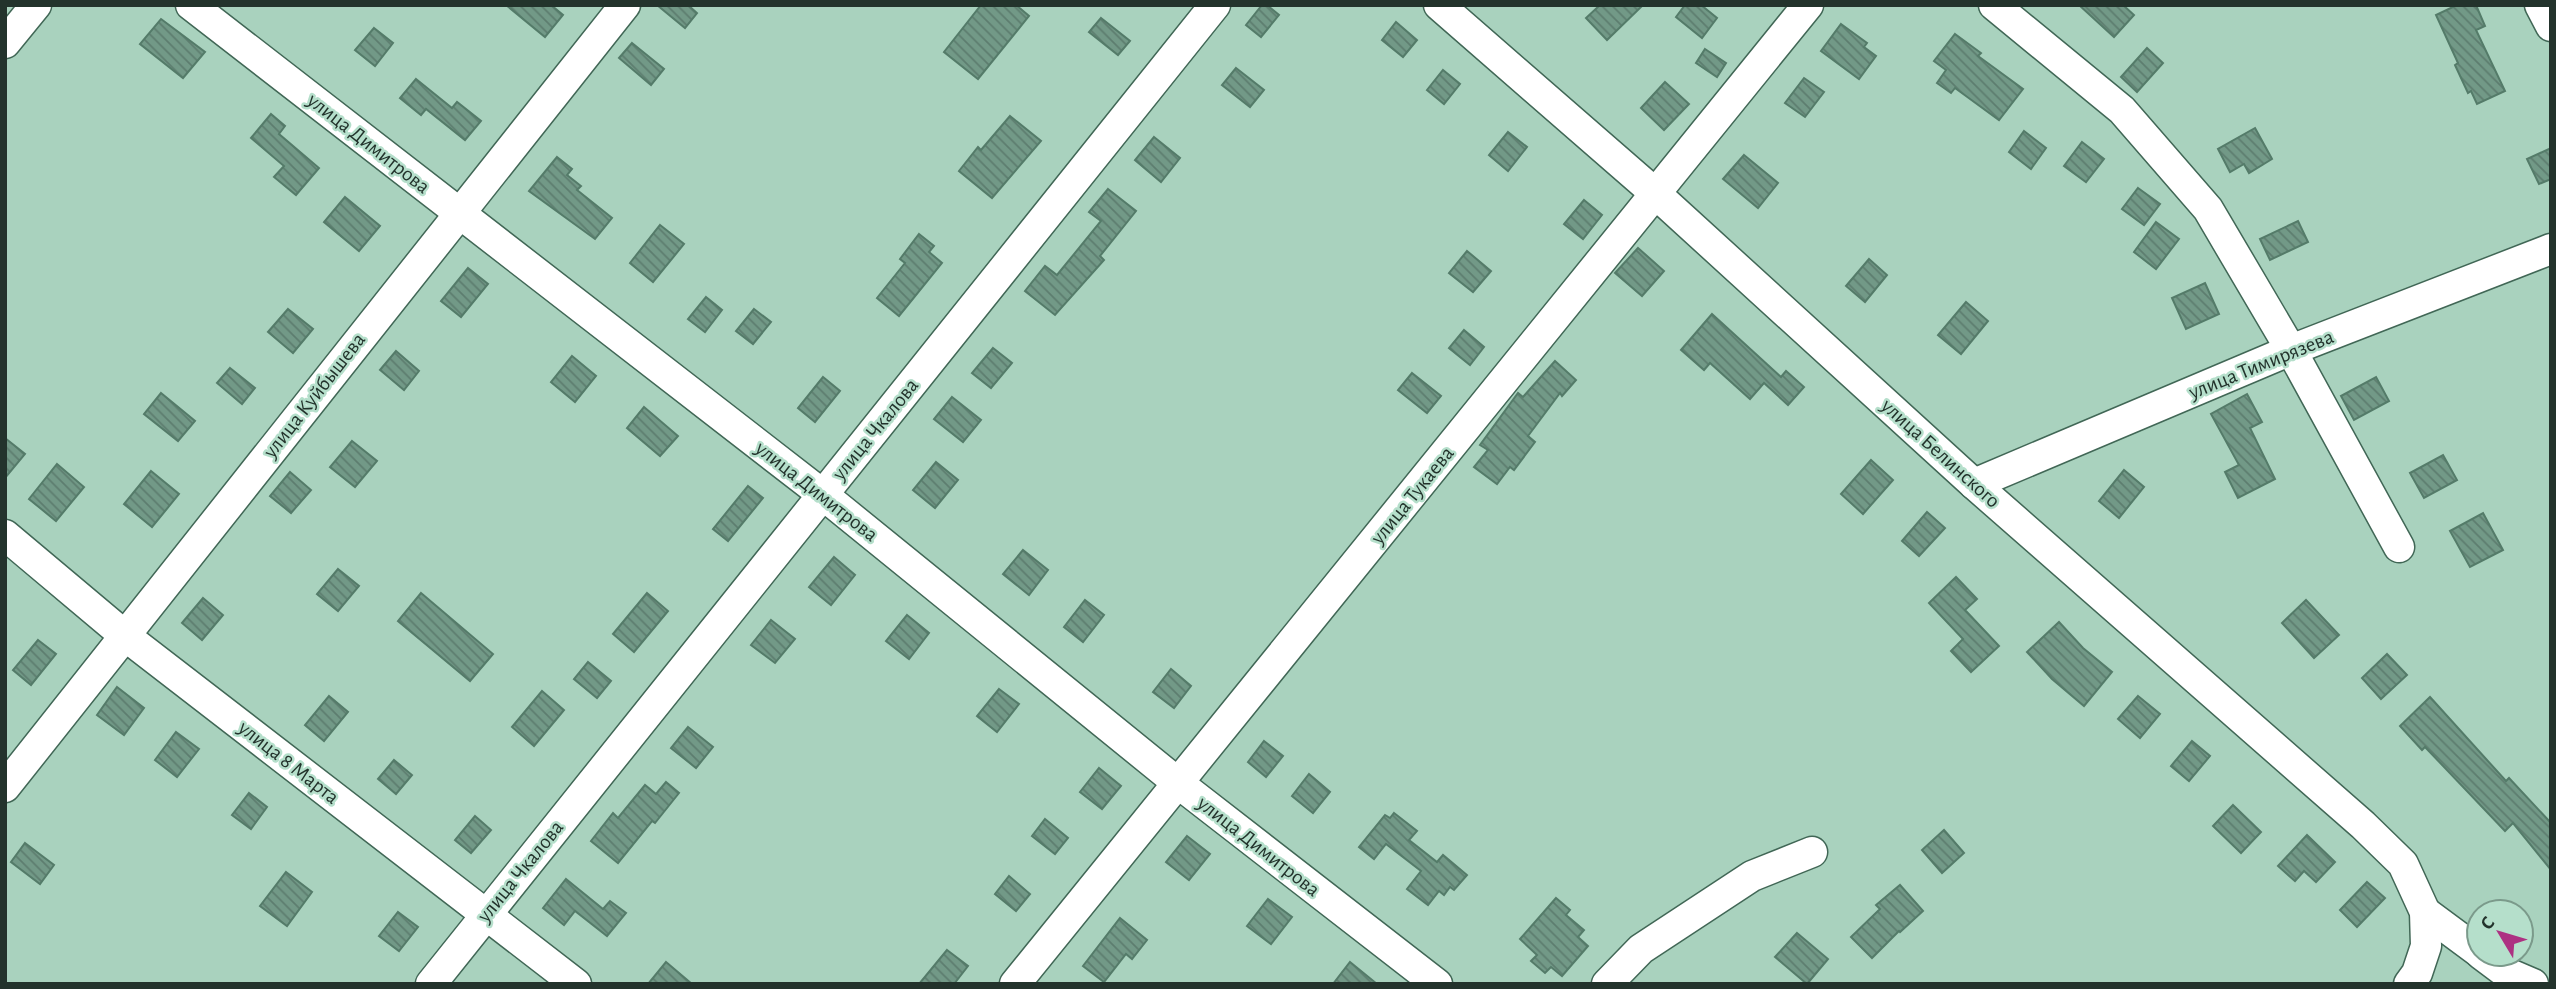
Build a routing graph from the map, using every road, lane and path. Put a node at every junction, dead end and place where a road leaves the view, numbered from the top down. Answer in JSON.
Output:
{"nodes":[{"id":1,"x":36,"y":5,"type":"edge"},
{"id":2,"x":191,"y":5,"type":"edge"},
{"id":3,"x":625,"y":5,"type":"edge"},
{"id":4,"x":1214,"y":5,"type":"edge"},
{"id":5,"x":1440,"y":5,"type":"edge"},
{"id":6,"x":1808,"y":5,"type":"edge"},
{"id":7,"x":1994,"y":5,"type":"edge"},
{"id":8,"x":5,"y":43,"type":"edge"},
{"id":9,"x":1656,"y":194,"type":"junction"},
{"id":10,"x":459,"y":213,"type":"junction"},
{"id":11,"x":2551,"y":249,"type":"edge"},
{"id":12,"x":2291,"y":350,"type":"junction"},
{"id":13,"x":1974,"y":484,"type":"junction"},
{"id":14,"x":822,"y":495,"type":"junction"},
{"id":15,"x":5,"y":535,"type":"edge"},
{"id":16,"x":2399,"y":547,"type":"dead end"},
{"id":17,"x":124,"y":635,"type":"junction"},
{"id":18,"x":1178,"y":783,"type":"junction"},
{"id":19,"x":5,"y":787,"type":"edge"},
{"id":20,"x":1812,"y":852,"type":"dead end"},
{"id":21,"x":2425,"y":912,"type":"junction"},
{"id":22,"x":486,"y":913,"type":"junction"},
{"id":23,"x":2465,"y":942,"type":"edge"},
{"id":24,"x":2500,"y":968,"type":"edge"},
{"id":25,"x":431,"y":984,"type":"edge"},
{"id":26,"x":576,"y":984,"type":"edge"},
{"id":27,"x":1015,"y":984,"type":"edge"},
{"id":28,"x":1437,"y":984,"type":"edge"},
{"id":29,"x":1607,"y":984,"type":"edge"},
{"id":30,"x":2409,"y":984,"type":"edge"},
{"id":31,"x":2532,"y":984,"type":"edge"}],
"edges":[{"from":1,"to":8,"type":"street"},
{"from":2,"to":10,"type":"street","name":"улица Димитрова"},
{"from":3,"to":10,"type":"street","name":"улица Куйбышева"},
{"from":4,"to":14,"type":"street","name":"улица Чкалова"},
{"from":5,"to":9,"type":"street","name":"улица Белинского"},
{"from":6,"to":9,"type":"street","name":"улица Тукаева"},
{"from":7,"to":12,"type":"street"},
{"from":9,"to":13,"type":"street","name":"улица Белинского"},
{"from":9,"to":18,"type":"street","name":"улица Тукаева"},
{"from":10,"to":14,"type":"street","name":"улица Димитрова"},
{"from":10,"to":17,"type":"street","name":"улица Куйбышева"},
{"from":11,"to":12,"type":"street","name":"улица Тимирязева"},
{"from":12,"to":13,"type":"street","name":"улица Тимирязева"},
{"from":12,"to":16,"type":"street"},
{"from":13,"to":21,"type":"street","name":"улица Белинского"},
{"from":14,"to":18,"type":"street","name":"улица Димитрова"},
{"from":14,"to":22,"type":"street","name":"улица Чкалова"},
{"from":15,"to":17,"type":"street","name":"улица 8 Марта"},
{"from":17,"to":19,"type":"street","name":"улица Куйбышева"},
{"from":17,"to":22,"type":"street","name":"улица 8 Марта"},
{"from":18,"to":27,"type":"street","name":"улица Тукаева"},
{"from":18,"to":28,"type":"street","name":"улица Димитрова"},
{"from":20,"to":29,"type":"street"},
{"from":21,"to":23,"type":"street"},
{"from":21,"to":30,"type":"street"},
{"from":22,"to":25,"type":"street","name":"улица Чкалова"},
{"from":22,"to":26,"type":"street","name":"улица 8 Марта"},
{"from":24,"to":31,"type":"street"}]}
